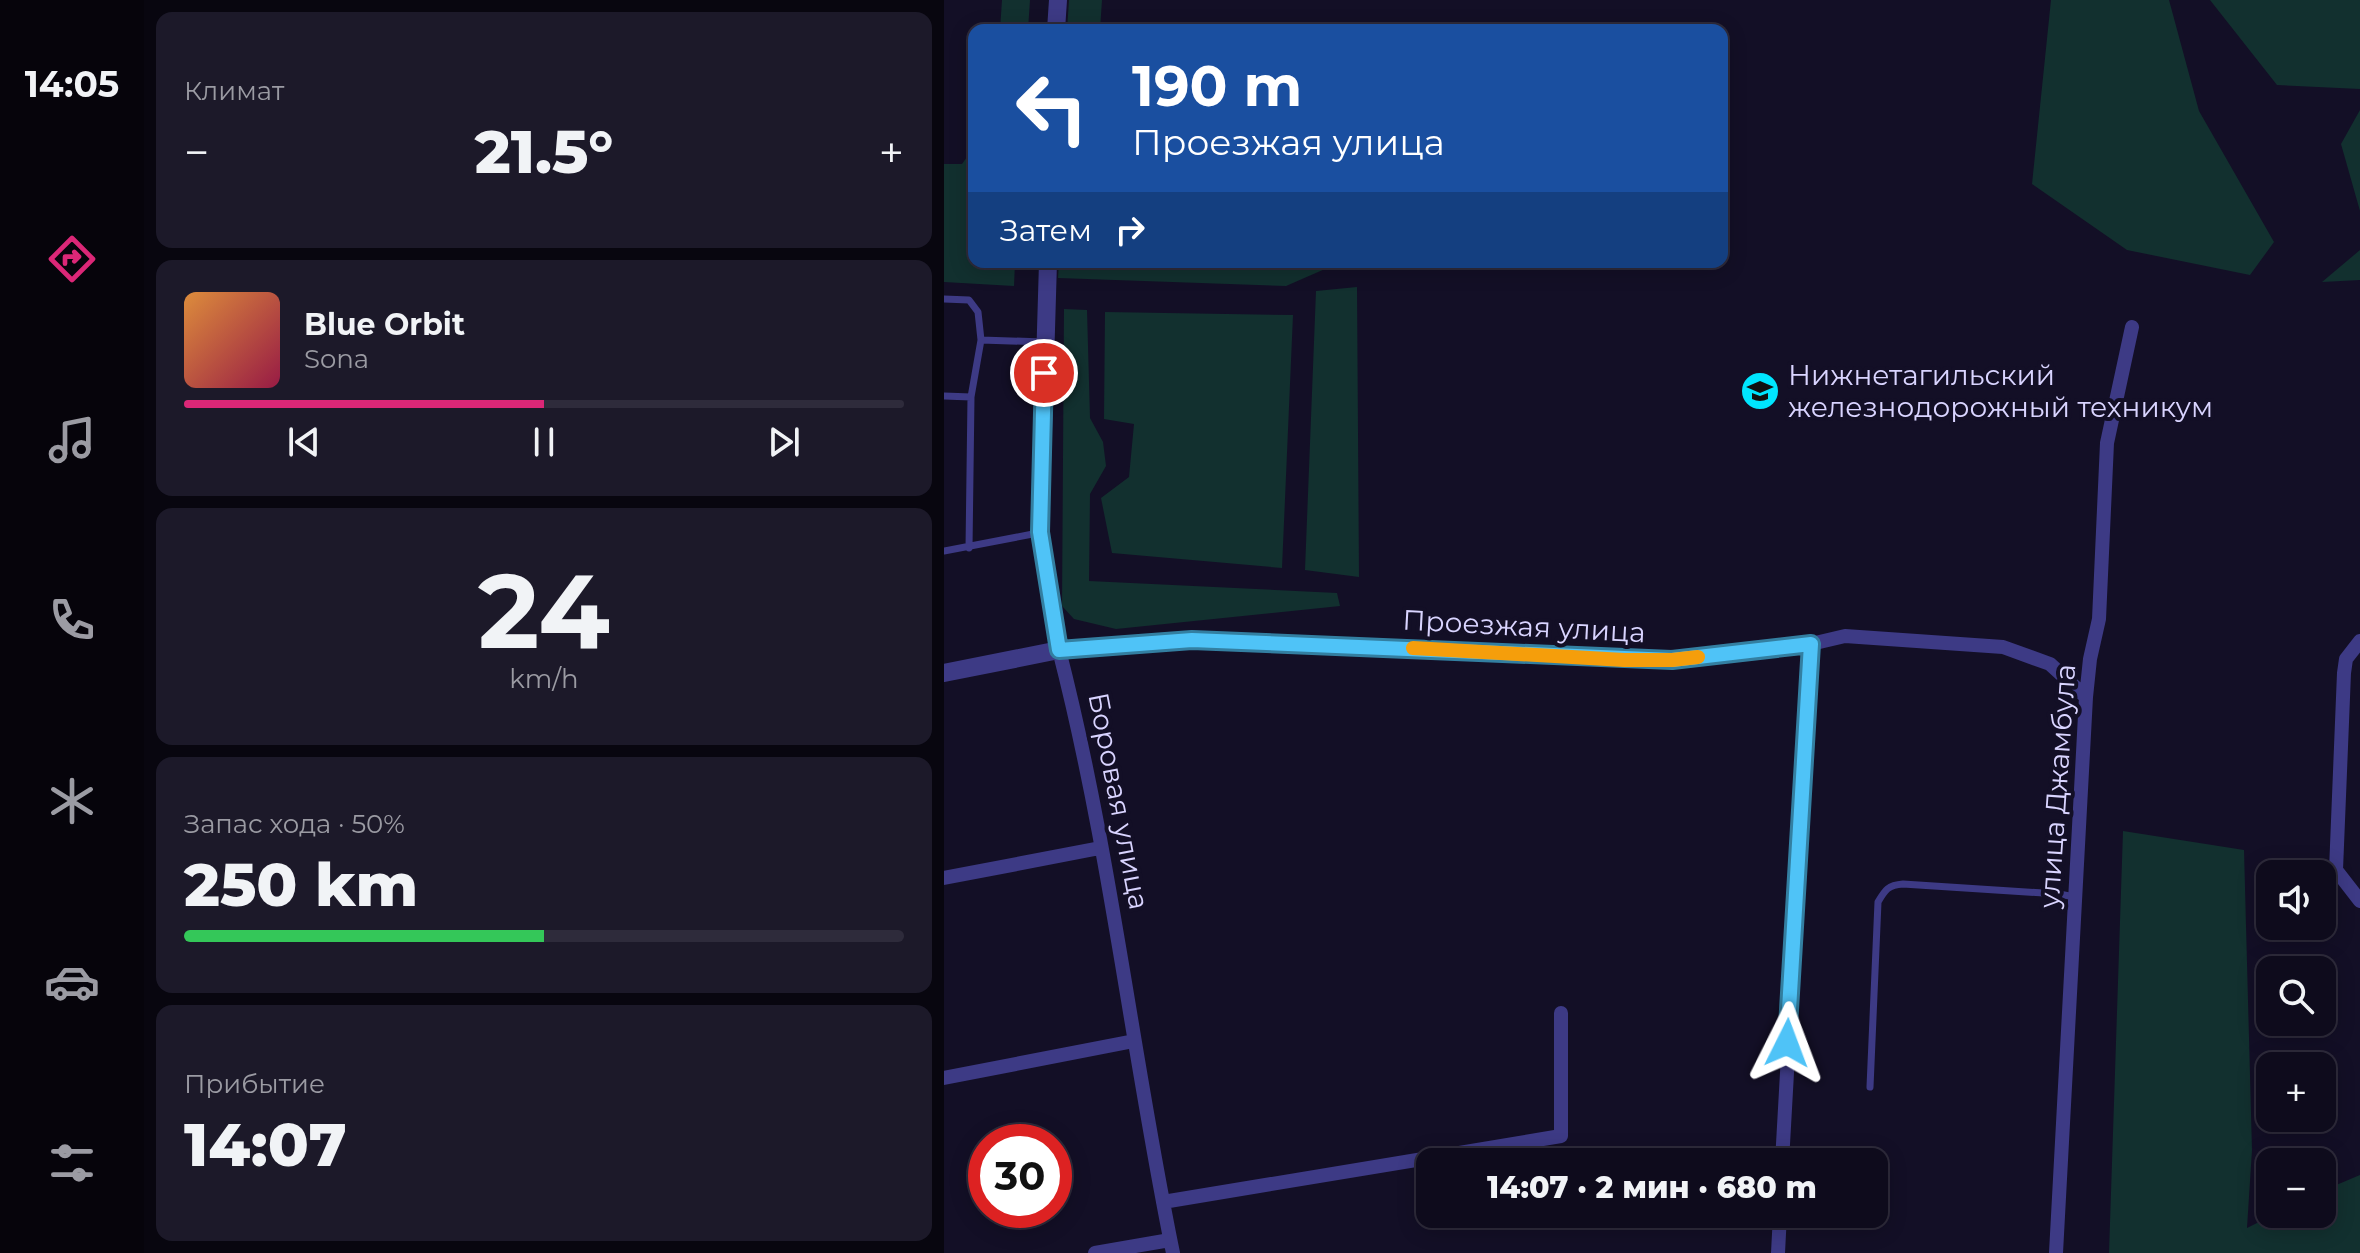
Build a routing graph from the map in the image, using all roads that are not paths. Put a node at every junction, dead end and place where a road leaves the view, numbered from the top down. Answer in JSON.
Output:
{"nodes":[{"id":1,"x":1058,"y":0,"type":"edge"},
{"id":2,"x":1056,"y":24,"type":"edge"},
{"id":3,"x":1048,"y":268,"type":"edge"},
{"id":4,"x":944,"y":299,"type":"edge"},
{"id":5,"x":2132,"y":327,"type":"dead end"},
{"id":6,"x":981,"y":340,"type":"junction"},
{"id":7,"x":1044,"y":342,"type":"junction"},
{"id":8,"x":944,"y":396,"type":"edge"},
{"id":9,"x":971,"y":397,"type":"junction"},
{"id":10,"x":1040,"y":532,"type":"junction"},
{"id":11,"x":969,"y":548,"type":"junction"},
{"id":12,"x":944,"y":551,"type":"edge"},
{"id":13,"x":2360,"y":641,"type":"edge"},
{"id":14,"x":1811,"y":644,"type":"junction"},
{"id":15,"x":1059,"y":650,"type":"junction"},
{"id":16,"x":944,"y":673,"type":"edge"},
{"id":17,"x":2086,"y":697,"type":"junction"},
{"id":18,"x":1100,"y":848,"type":"junction"},
{"id":19,"x":944,"y":878,"type":"edge"},
{"id":20,"x":2075,"y":897,"type":"junction"},
{"id":21,"x":2360,"y":901,"type":"edge"},
{"id":22,"x":1561,"y":1013,"type":"dead end"},
{"id":23,"x":1134,"y":1041,"type":"junction"},
{"id":24,"x":944,"y":1078,"type":"edge"},
{"id":25,"x":1870,"y":1087,"type":"dead end"},
{"id":26,"x":1783,"y":1148,"type":"edge"},
{"id":27,"x":1163,"y":1202,"type":"junction"},
{"id":28,"x":1779,"y":1228,"type":"edge"},
{"id":29,"x":1171,"y":1246,"type":"edge"},
{"id":30,"x":1095,"y":1253,"type":"edge"},
{"id":31,"x":1778,"y":1253,"type":"edge"},
{"id":32,"x":2056,"y":1253,"type":"edge"}],
"edges":[{"from":1,"to":2,"type":"street"},
{"from":3,"to":7,"type":"street","name":"Боровая улица"},
{"from":4,"to":6,"type":"lane"},
{"from":5,"to":17,"type":"street","name":"улица Джамбула"},
{"from":6,"to":7,"type":"lane"},
{"from":6,"to":9,"type":"lane"},
{"from":7,"to":10,"type":"street","name":"Боровая улица"},
{"from":8,"to":9,"type":"lane"},
{"from":9,"to":11,"type":"lane"},
{"from":10,"to":11,"type":"lane"},
{"from":10,"to":15,"type":"street","name":"Боровая улица"},
{"from":11,"to":12,"type":"lane"},
{"from":13,"to":21,"type":"street"},
{"from":14,"to":15,"type":"street","name":"Проезжая улица"},
{"from":14,"to":17,"type":"street","name":"Проезжая улица"},
{"from":14,"to":26,"type":"street"},
{"from":15,"to":16,"type":"street","name":"Проезжая улица"},
{"from":15,"to":18,"type":"street","name":"Боровая улица"},
{"from":17,"to":20,"type":"street","name":"улица Джамбула"},
{"from":18,"to":19,"type":"street"},
{"from":18,"to":23,"type":"street","name":"Боровая улица"},
{"from":20,"to":25,"type":"lane"},
{"from":20,"to":32,"type":"street","name":"улица Джамбула"},
{"from":22,"to":27,"type":"street"},
{"from":23,"to":24,"type":"street"},
{"from":23,"to":27,"type":"street","name":"Боровая улица"},
{"from":27,"to":29,"type":"street","name":"Боровая улица"},
{"from":28,"to":31,"type":"street"},
{"from":29,"to":30,"type":"street"}]}
